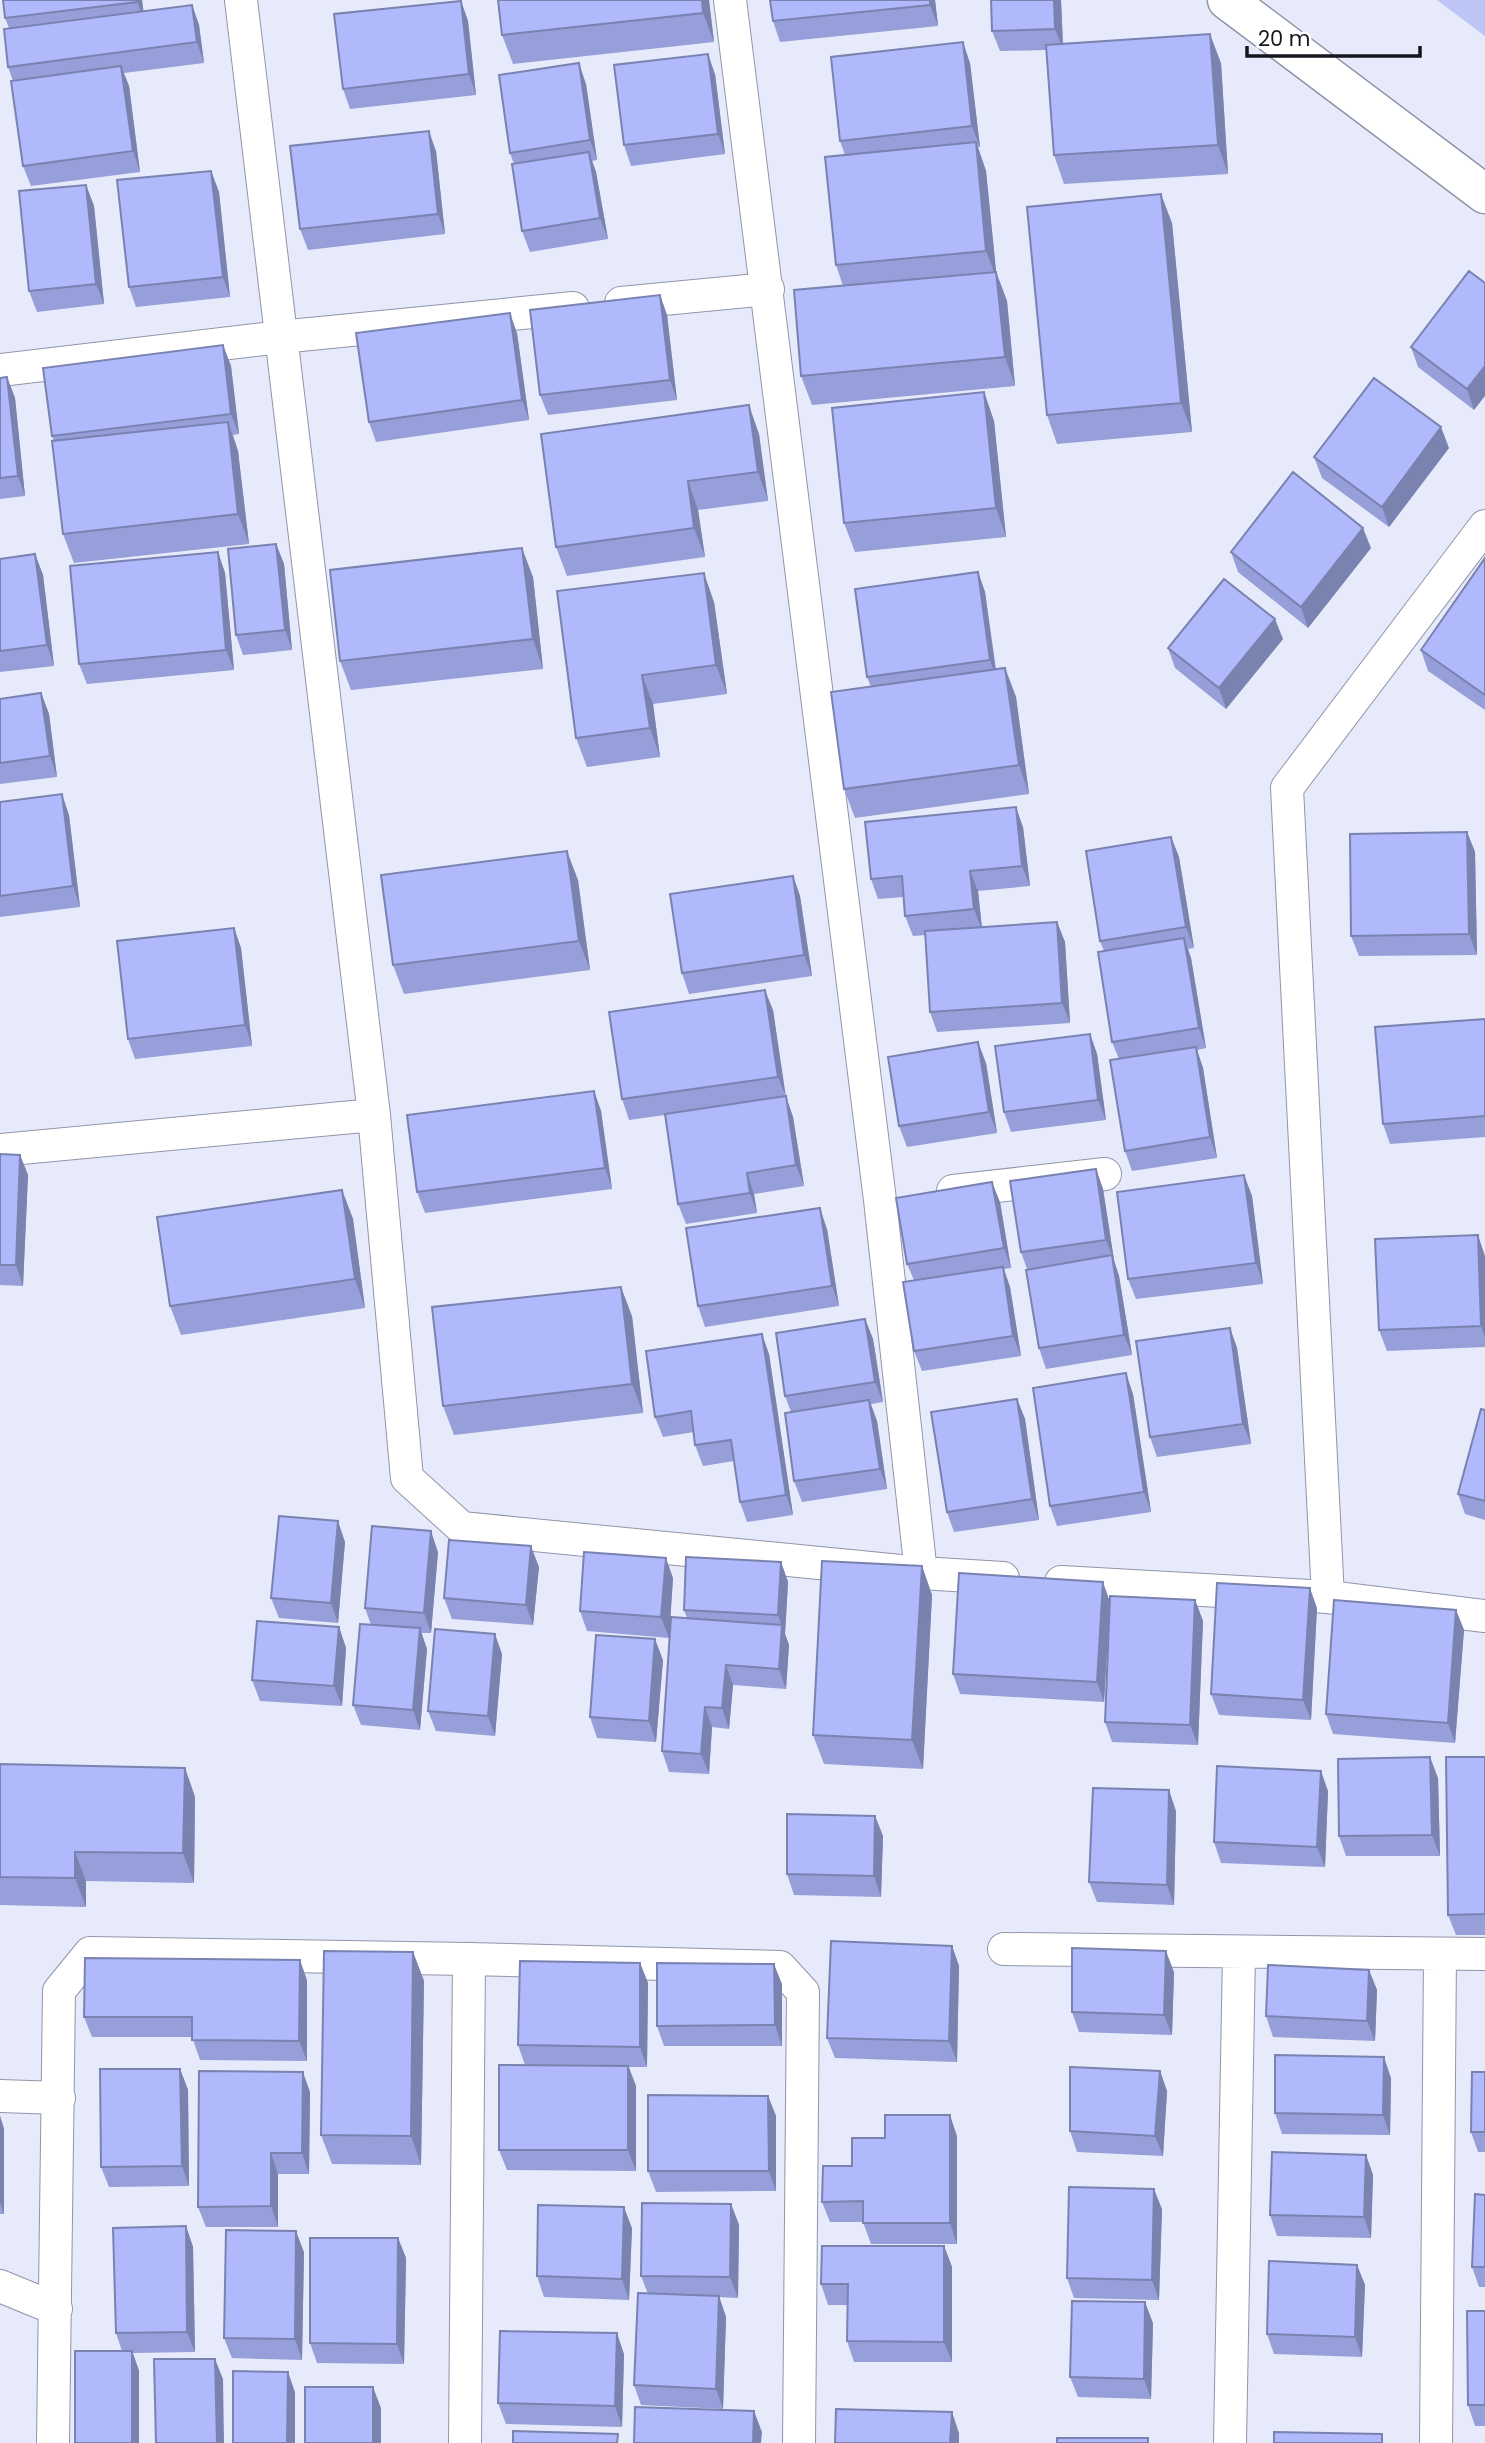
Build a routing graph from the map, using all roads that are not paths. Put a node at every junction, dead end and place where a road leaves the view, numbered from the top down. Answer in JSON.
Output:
{"nodes":[{"id":1,"x":240,"y":0,"type":"edge"},
{"id":2,"x":730,"y":0,"type":"edge"},
{"id":3,"x":1227,"y":0,"type":"edge"},
{"id":4,"x":1485,"y":194,"type":"edge"},
{"id":5,"x":768,"y":289,"type":"junction"},
{"id":6,"x":280,"y":337,"type":"junction"},
{"id":7,"x":0,"y":370,"type":"edge"},
{"id":8,"x":1485,"y":526,"type":"edge"},
{"id":9,"x":374,"y":1115,"type":"junction"},
{"id":10,"x":0,"y":1150,"type":"edge"},
{"id":11,"x":1105,"y":1174,"type":"dead end"},
{"id":12,"x":902,"y":1197,"type":"junction"},
{"id":13,"x":922,"y":1573,"type":"junction"},
{"id":14,"x":1328,"y":1597,"type":"junction"},
{"id":15,"x":1485,"y":1616,"type":"edge"},
{"id":16,"x":1004,"y":1949,"type":"dead end"},
{"id":17,"x":1239,"y":1953,"type":"junction"},
{"id":18,"x":1440,"y":1954,"type":"junction"},
{"id":19,"x":1485,"y":1954,"type":"edge"},
{"id":20,"x":469,"y":1959,"type":"junction"},
{"id":21,"x":0,"y":2096,"type":"edge"},
{"id":22,"x":59,"y":2098,"type":"junction"},
{"id":23,"x":0,"y":2286,"type":"edge"},
{"id":24,"x":56,"y":2309,"type":"junction"},
{"id":25,"x":53,"y":2443,"type":"edge"},
{"id":26,"x":465,"y":2443,"type":"edge"},
{"id":27,"x":799,"y":2443,"type":"edge"},
{"id":28,"x":1230,"y":2443,"type":"edge"},
{"id":29,"x":1436,"y":2443,"type":"edge"}],
"edges":[{"from":1,"to":6,"type":"lane"},
{"from":2,"to":5,"type":"lane"},
{"from":3,"to":4,"type":"street"},
{"from":5,"to":6,"type":"lane"},
{"from":5,"to":12,"type":"lane"},
{"from":6,"to":7,"type":"lane"},
{"from":6,"to":9,"type":"lane"},
{"from":8,"to":14,"type":"lane"},
{"from":9,"to":10,"type":"lane"},
{"from":9,"to":13,"type":"lane"},
{"from":11,"to":12,"type":"lane"},
{"from":12,"to":13,"type":"lane"},
{"from":13,"to":14,"type":"lane"},
{"from":14,"to":15,"type":"lane"},
{"from":16,"to":17,"type":"lane"},
{"from":17,"to":18,"type":"lane"},
{"from":17,"to":28,"type":"lane"},
{"from":18,"to":19,"type":"lane"},
{"from":18,"to":29,"type":"lane"},
{"from":20,"to":22,"type":"lane"},
{"from":20,"to":26,"type":"lane"},
{"from":20,"to":27,"type":"lane"},
{"from":21,"to":22,"type":"lane"},
{"from":22,"to":24,"type":"lane"},
{"from":23,"to":24,"type":"lane"},
{"from":24,"to":25,"type":"lane"}]}
